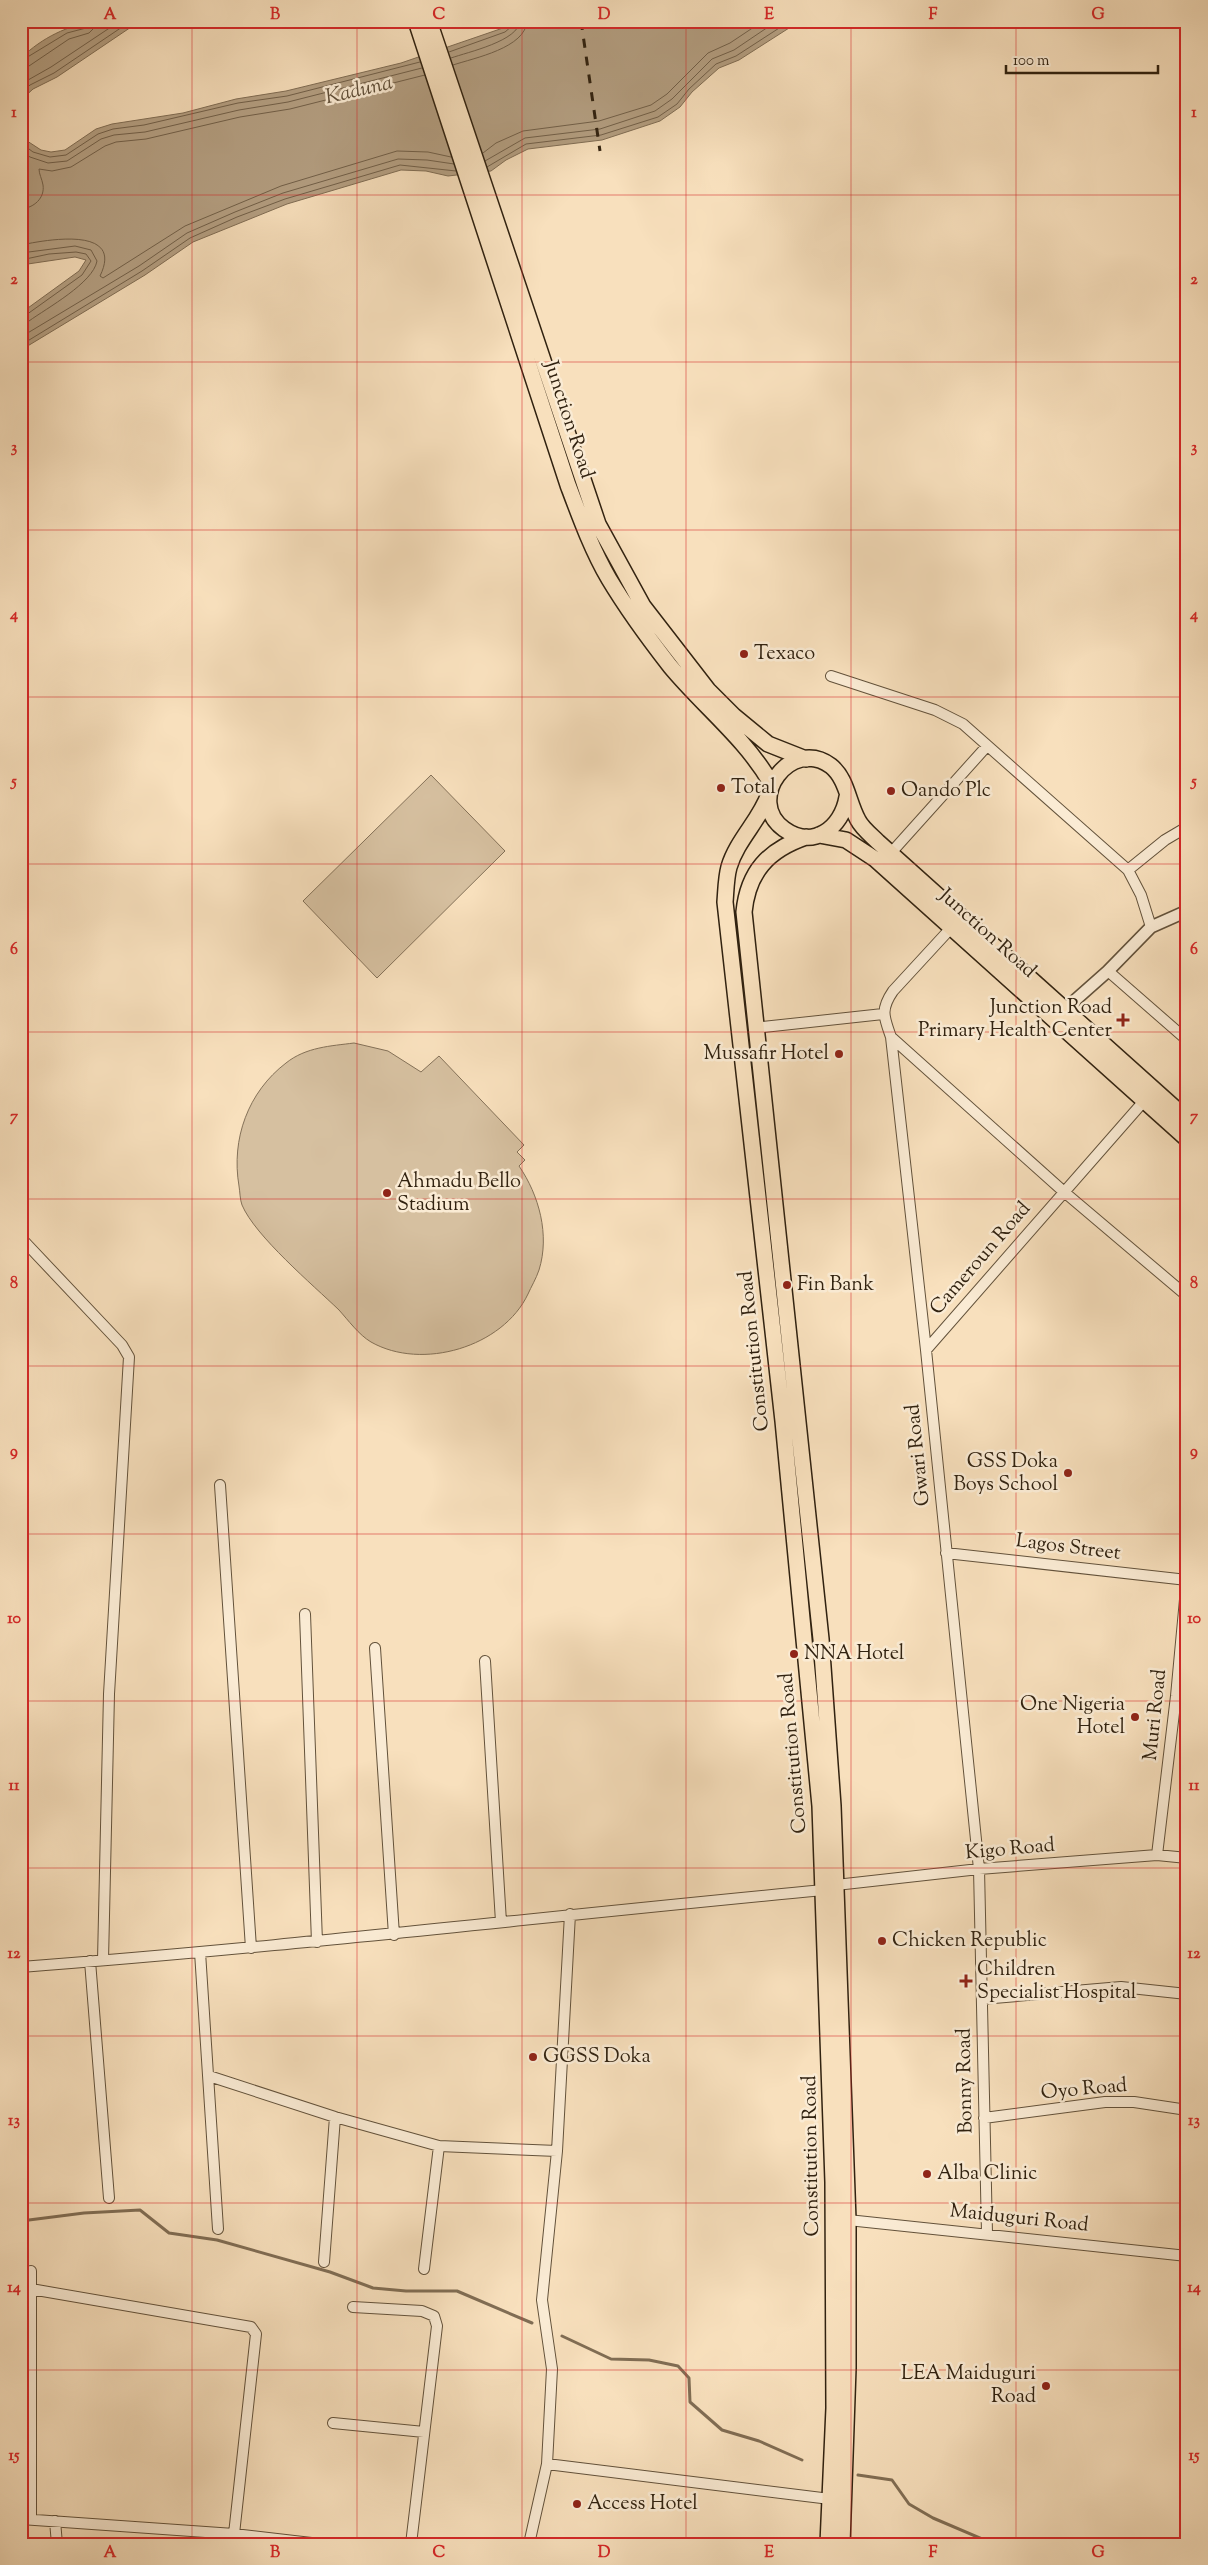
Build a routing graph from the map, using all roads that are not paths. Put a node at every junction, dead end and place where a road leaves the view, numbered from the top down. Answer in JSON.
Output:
{"nodes":[{"id":1,"x":416,"y":21,"type":"edge"},
{"id":2,"x":429,"y":21,"type":"edge"},
{"id":3,"x":487,"y":213,"type":"junction"},
{"id":4,"x":831,"y":676,"type":"dead end"},
{"id":5,"x":987,"y":746,"type":"junction"},
{"id":6,"x":806,"y":759,"type":"junction"},
{"id":7,"x":770,"y":789,"type":"junction"},
{"id":8,"x":846,"y":797,"type":"junction"},
{"id":9,"x":1187,"y":827,"type":"edge"},
{"id":10,"x":812,"y":836,"type":"junction"},
{"id":11,"x":890,"y":854,"type":"junction"},
{"id":12,"x":1128,"y":870,"type":"junction"},
{"id":13,"x":1187,"y":911,"type":"edge"},
{"id":14,"x":1151,"y":927,"type":"junction"},
{"id":15,"x":951,"y":928,"type":"junction"},
{"id":16,"x":1108,"y":971,"type":"junction"},
{"id":17,"x":1064,"y":1010,"type":"junction"},
{"id":18,"x":883,"y":1014,"type":"junction"},
{"id":19,"x":754,"y":1028,"type":"junction"},
{"id":20,"x":891,"y":1037,"type":"junction"},
{"id":21,"x":1187,"y":1040,"type":"edge"},
{"id":22,"x":1144,"y":1101,"type":"junction"},
{"id":23,"x":1187,"y":1119,"type":"edge"},
{"id":24,"x":1187,"y":1139,"type":"edge"},
{"id":25,"x":1063,"y":1191,"type":"junction"},
{"id":26,"x":21,"y":1238,"type":"edge"},
{"id":27,"x":774,"y":1280,"type":"junction"},
{"id":28,"x":1187,"y":1296,"type":"edge"},
{"id":29,"x":926,"y":1350,"type":"junction"},
{"id":30,"x":220,"y":1485,"type":"dead end"},
{"id":31,"x":946,"y":1553,"type":"junction"},
{"id":32,"x":1187,"y":1579,"type":"edge"},
{"id":33,"x":305,"y":1614,"type":"dead end"},
{"id":34,"x":375,"y":1648,"type":"dead end"},
{"id":35,"x":485,"y":1661,"type":"dead end"},
{"id":36,"x":1157,"y":1855,"type":"junction"},
{"id":37,"x":1187,"y":1858,"type":"edge"},
{"id":38,"x":979,"y":1869,"type":"junction"},
{"id":39,"x":830,"y":1888,"type":"junction"},
{"id":40,"x":570,"y":1914,"type":"junction"},
{"id":41,"x":501,"y":1922,"type":"junction"},
{"id":42,"x":394,"y":1935,"type":"junction"},
{"id":43,"x":317,"y":1942,"type":"junction"},
{"id":44,"x":251,"y":1948,"type":"junction"},
{"id":45,"x":200,"y":1952,"type":"junction"},
{"id":46,"x":103,"y":1960,"type":"junction"},
{"id":47,"x":90,"y":1961,"type":"junction"},
{"id":48,"x":21,"y":1966,"type":"edge"},
{"id":49,"x":1187,"y":1994,"type":"edge"},
{"id":50,"x":982,"y":1999,"type":"junction"},
{"id":51,"x":209,"y":2076,"type":"junction"},
{"id":52,"x":1187,"y":2110,"type":"edge"},
{"id":53,"x":335,"y":2117,"type":"junction"},
{"id":54,"x":984,"y":2118,"type":"junction"},
{"id":55,"x":439,"y":2146,"type":"junction"},
{"id":56,"x":557,"y":2151,"type":"junction"},
{"id":57,"x":109,"y":2198,"type":"dead end"},
{"id":58,"x":848,"y":2220,"type":"junction"},
{"id":59,"x":218,"y":2229,"type":"dead end"},
{"id":60,"x":987,"y":2233,"type":"junction"},
{"id":61,"x":1187,"y":2256,"type":"edge"},
{"id":62,"x":324,"y":2262,"type":"dead end"},
{"id":63,"x":424,"y":2269,"type":"dead end"},
{"id":64,"x":31,"y":2271,"type":"dead end"},
{"id":65,"x":31,"y":2289,"type":"junction"},
{"id":66,"x":353,"y":2307,"type":"dead end"},
{"id":67,"x":333,"y":2423,"type":"dead end"},
{"id":68,"x":424,"y":2432,"type":"junction"},
{"id":69,"x":839,"y":2453,"type":"junction"},
{"id":70,"x":547,"y":2464,"type":"junction"},
{"id":71,"x":838,"y":2477,"type":"junction"},
{"id":72,"x":830,"y":2499,"type":"junction"},
{"id":73,"x":26,"y":2519,"type":"edge"},
{"id":74,"x":55,"y":2521,"type":"junction"},
{"id":75,"x":234,"y":2534,"type":"junction"},
{"id":76,"x":57,"y":2544,"type":"edge"},
{"id":77,"x":320,"y":2544,"type":"edge"},
{"id":78,"x":411,"y":2544,"type":"edge"},
{"id":79,"x":529,"y":2544,"type":"edge"},
{"id":80,"x":828,"y":2544,"type":"edge"},
{"id":81,"x":842,"y":2544,"type":"edge"}],
"edges":[{"from":1,"to":3,"type":"main road","name":"Junction Road"},
{"from":2,"to":3,"type":"main road","name":"Junction Road"},
{"from":3,"to":6,"type":"main road","name":"Junction Road"},
{"from":3,"to":7,"type":"main road","name":"Junction Road"},
{"from":4,"to":5,"type":"street"},
{"from":5,"to":11,"type":"street"},
{"from":5,"to":12,"type":"street"},
{"from":6,"to":7,"type":"main road"},
{"from":6,"to":8,"type":"main road"},
{"from":7,"to":10,"type":"main road"},
{"from":7,"to":27,"type":"main road","name":"Constitution Road"},
{"from":8,"to":10,"type":"main road"},
{"from":8,"to":11,"type":"main road","name":"Junction Road"},
{"from":9,"to":12,"type":"street"},
{"from":10,"to":15,"type":"main road","name":"Junction Road"},
{"from":10,"to":19,"type":"main road","name":"Constitution Road"},
{"from":11,"to":17,"type":"main road","name":"Junction Road"},
{"from":12,"to":14,"type":"street"},
{"from":13,"to":14,"type":"street"},
{"from":14,"to":16,"type":"street"},
{"from":15,"to":18,"type":"street"},
{"from":15,"to":22,"type":"main road","name":"Junction Road"},
{"from":16,"to":17,"type":"street"},
{"from":16,"to":21,"type":"street"},
{"from":17,"to":23,"type":"main road","name":"Junction Road"},
{"from":18,"to":19,"type":"street"},
{"from":18,"to":20,"type":"street","name":"Gwari Road"},
{"from":19,"to":27,"type":"main road","name":"Constitution Road"},
{"from":20,"to":25,"type":"street","name":"Gwari Road"},
{"from":20,"to":29,"type":"street","name":"Gwari Road"},
{"from":22,"to":24,"type":"main road","name":"Junction Road"},
{"from":22,"to":25,"type":"street","name":"Cameroun Road"},
{"from":25,"to":28,"type":"street","name":"Gwari Road"},
{"from":25,"to":29,"type":"street","name":"Cameroun Road"},
{"from":26,"to":46,"type":"street"},
{"from":27,"to":39,"type":"main road","name":"Constitution Road"},
{"from":29,"to":31,"type":"street","name":"Gwari Road"},
{"from":30,"to":44,"type":"street"},
{"from":31,"to":32,"type":"street","name":"Lagos Street"},
{"from":31,"to":38,"type":"street","name":"Gwari Road"},
{"from":32,"to":36,"type":"street","name":"Muri Road"},
{"from":33,"to":43,"type":"street"},
{"from":34,"to":42,"type":"street"},
{"from":35,"to":41,"type":"street"},
{"from":36,"to":37,"type":"street","name":"Kigo Road"},
{"from":36,"to":38,"type":"street","name":"Kigo Road"},
{"from":38,"to":39,"type":"street","name":"Kigo Road"},
{"from":38,"to":50,"type":"street","name":"Bonny Road"},
{"from":39,"to":40,"type":"street","name":"Kigo Road"},
{"from":39,"to":58,"type":"main road","name":"Constitution Road"},
{"from":39,"to":69,"type":"main road","name":"Constitution Road"},
{"from":40,"to":41,"type":"street","name":"Kigo Road"},
{"from":40,"to":56,"type":"street"},
{"from":41,"to":42,"type":"street","name":"Kigo Road"},
{"from":42,"to":43,"type":"street","name":"Kigo Road"},
{"from":43,"to":44,"type":"street","name":"Kigo Road"},
{"from":44,"to":45,"type":"street","name":"Kigo Road"},
{"from":45,"to":46,"type":"street","name":"Kigo Road"},
{"from":45,"to":51,"type":"street"},
{"from":46,"to":47,"type":"street","name":"Kigo Road"},
{"from":47,"to":48,"type":"street","name":"Kigo Road"},
{"from":47,"to":57,"type":"street"},
{"from":49,"to":50,"type":"street"},
{"from":50,"to":54,"type":"street","name":"Bonny Road"},
{"from":51,"to":53,"type":"street"},
{"from":51,"to":59,"type":"street"},
{"from":52,"to":54,"type":"street","name":"Oyo Road"},
{"from":53,"to":55,"type":"street"},
{"from":53,"to":62,"type":"street"},
{"from":54,"to":60,"type":"street","name":"Bonny Road"},
{"from":55,"to":56,"type":"street"},
{"from":55,"to":63,"type":"street"},
{"from":56,"to":70,"type":"street"},
{"from":58,"to":60,"type":"street","name":"Maiduguri Road"},
{"from":58,"to":69,"type":"main road","name":"Constitution Road"},
{"from":60,"to":61,"type":"street","name":"Maiduguri Road"},
{"from":64,"to":65,"type":"street"},
{"from":65,"to":73,"type":"street"},
{"from":65,"to":75,"type":"street"},
{"from":66,"to":68,"type":"street"},
{"from":67,"to":68,"type":"street"},
{"from":68,"to":78,"type":"street"},
{"from":69,"to":71,"type":"main road","name":"Constitution Road"},
{"from":70,"to":72,"type":"street"},
{"from":70,"to":79,"type":"street"},
{"from":71,"to":72,"type":"main road","name":"Constitution Road"},
{"from":71,"to":81,"type":"main road","name":"Constitution Road"},
{"from":72,"to":80,"type":"main road","name":"Constitution Road"},
{"from":73,"to":74,"type":"street"},
{"from":74,"to":75,"type":"street"},
{"from":74,"to":76,"type":"street"},
{"from":75,"to":77,"type":"street"}]}
